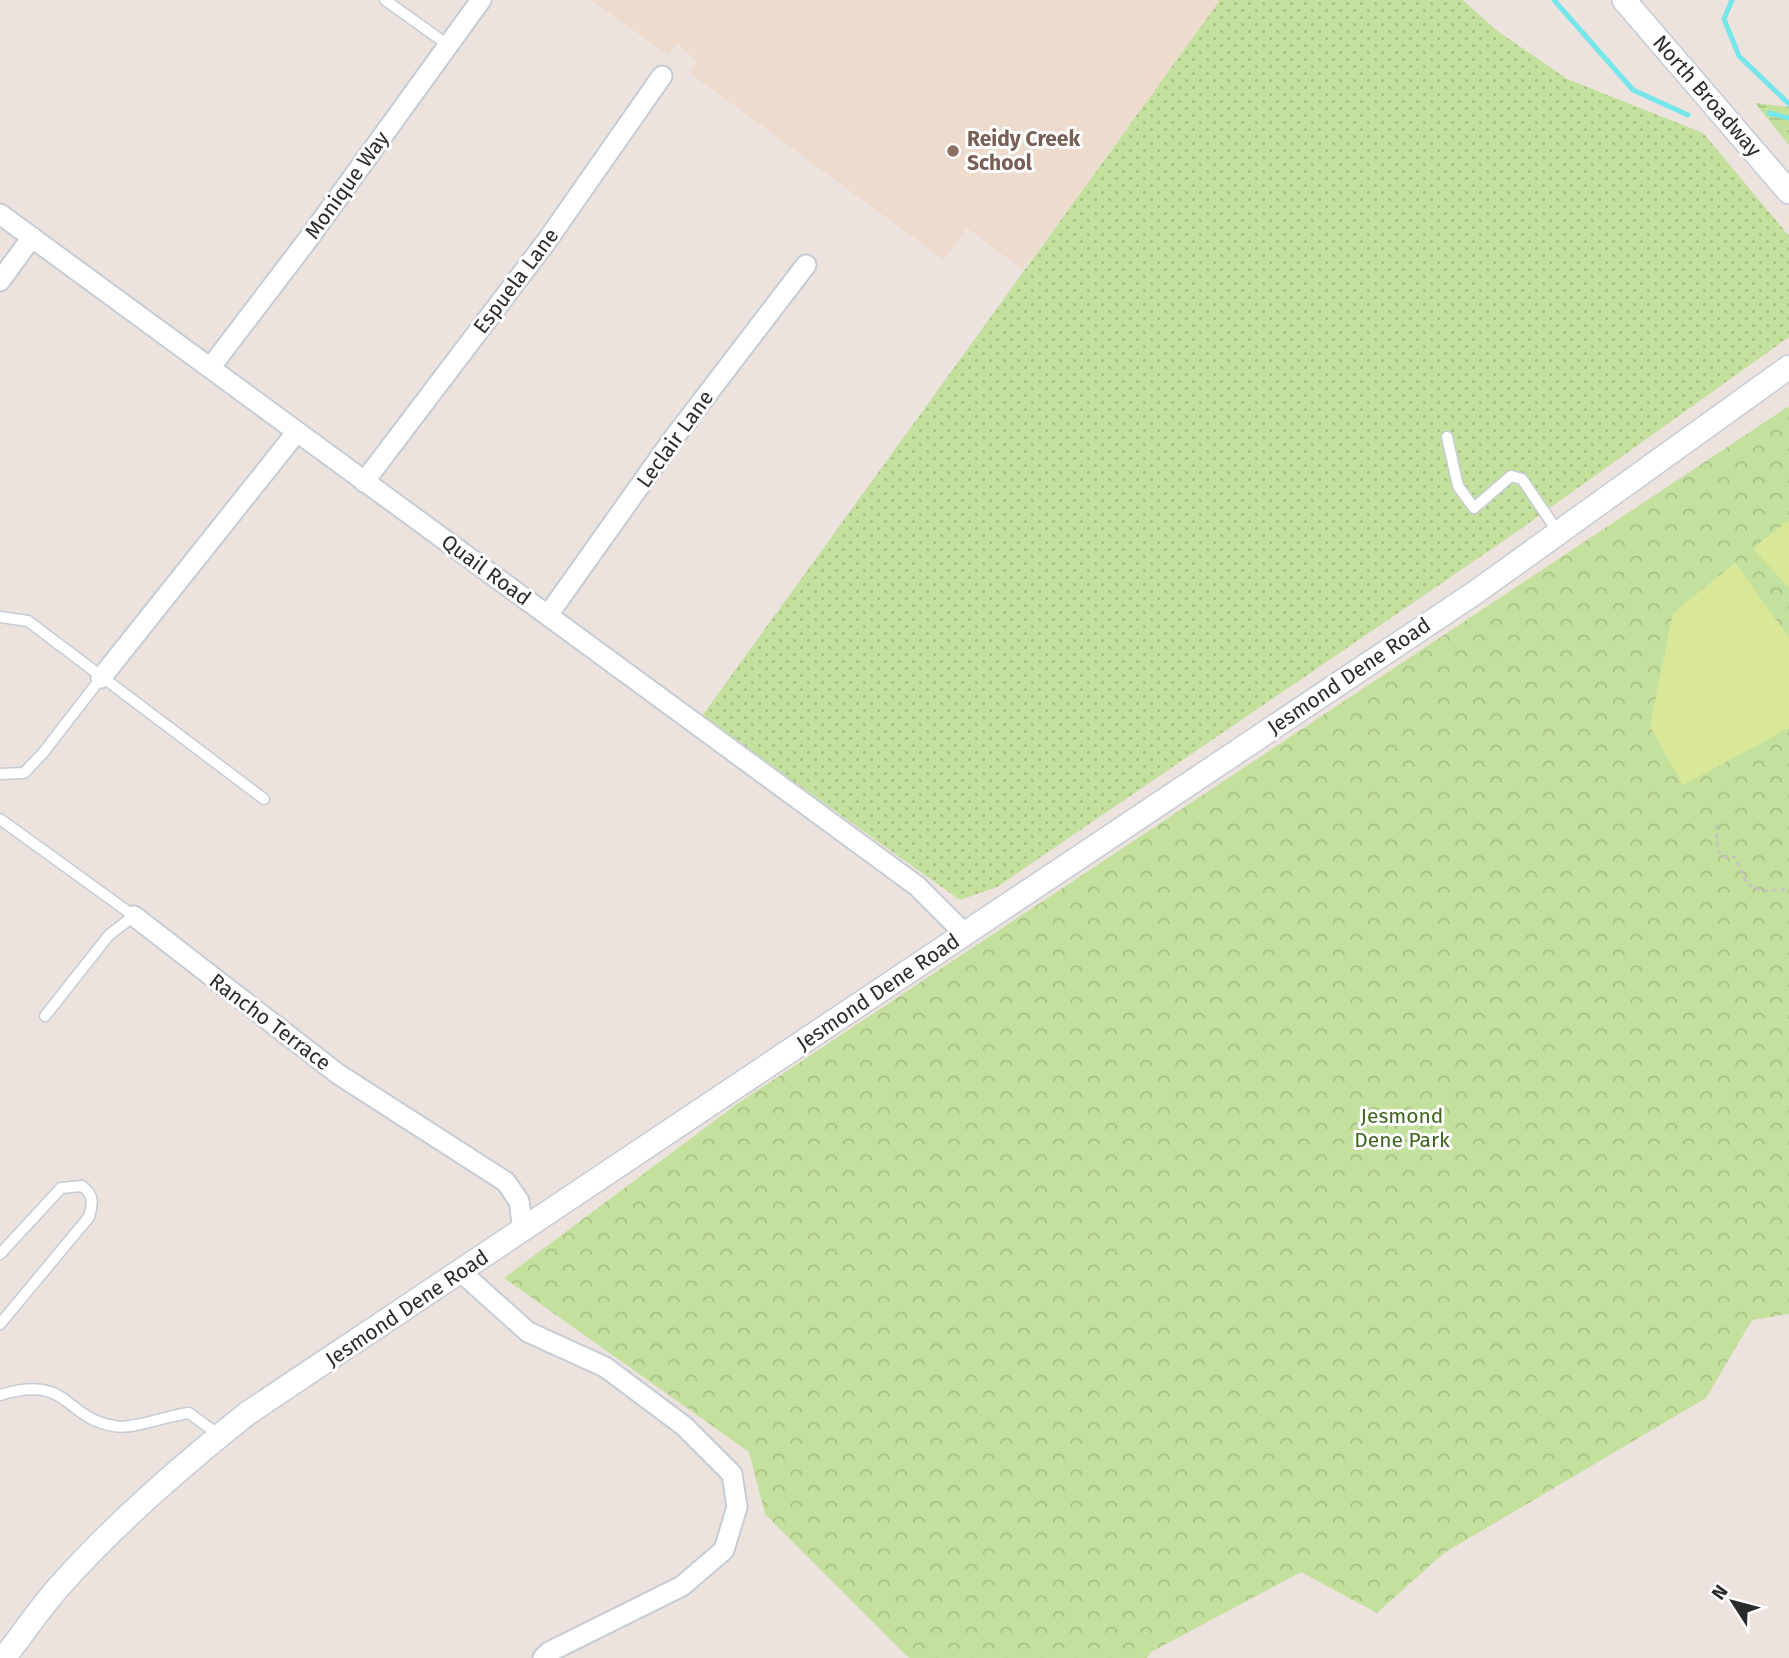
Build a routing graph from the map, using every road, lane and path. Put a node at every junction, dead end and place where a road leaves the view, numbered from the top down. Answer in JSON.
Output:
{"nodes":[{"id":1,"x":385,"y":0,"type":"edge"},
{"id":2,"x":481,"y":0,"type":"edge"},
{"id":3,"x":1624,"y":0,"type":"edge"},
{"id":4,"x":448,"y":45,"type":"junction"},
{"id":5,"x":662,"y":76,"type":"dead end"},
{"id":6,"x":1789,"y":192,"type":"edge"},
{"id":7,"x":0,"y":214,"type":"edge"},
{"id":8,"x":32,"y":237,"type":"junction"},
{"id":9,"x":806,"y":265,"type":"dead end"},
{"id":10,"x":0,"y":281,"type":"edge"},
{"id":11,"x":1789,"y":367,"type":"edge"},
{"id":12,"x":210,"y":368,"type":"junction"},
{"id":13,"x":296,"y":433,"type":"junction"},
{"id":14,"x":1447,"y":437,"type":"dead end"},
{"id":15,"x":363,"y":482,"type":"junction"},
{"id":16,"x":1558,"y":532,"type":"junction"},
{"id":17,"x":548,"y":615,"type":"junction"},
{"id":18,"x":0,"y":617,"type":"edge"},
{"id":19,"x":101,"y":678,"type":"junction"},
{"id":20,"x":0,"y":774,"type":"edge"},
{"id":21,"x":264,"y":799,"type":"dead end"},
{"id":22,"x":0,"y":819,"type":"edge"},
{"id":23,"x":1716,"y":825,"type":"dead end"},
{"id":24,"x":1789,"y":889,"type":"edge"},
{"id":25,"x":134,"y":916,"type":"junction"},
{"id":26,"x":965,"y":933,"type":"junction"},
{"id":27,"x":45,"y":1016,"type":"dead end"},
{"id":28,"x":523,"y":1230,"type":"junction"},
{"id":29,"x":0,"y":1254,"type":"edge"},
{"id":30,"x":461,"y":1272,"type":"junction"},
{"id":31,"x":0,"y":1324,"type":"edge"},
{"id":32,"x":0,"y":1395,"type":"edge"},
{"id":33,"x":220,"y":1436,"type":"junction"},
{"id":34,"x":4,"y":1658,"type":"edge"},
{"id":35,"x":543,"y":1658,"type":"edge"}],
"edges":[{"from":1,"to":4,"type":"lane"},
{"from":2,"to":4,"type":"street","name":"Monique Way"},
{"from":3,"to":6,"type":"street","name":"North Broadway"},
{"from":4,"to":12,"type":"street","name":"Monique Way"},
{"from":5,"to":15,"type":"street","name":"Espuela Lane"},
{"from":7,"to":8,"type":"street","name":"Quail Road"},
{"from":8,"to":10,"type":"street"},
{"from":8,"to":12,"type":"street","name":"Quail Road"},
{"from":9,"to":17,"type":"street","name":"Leclair Lane"},
{"from":11,"to":16,"type":"street","name":"Jesmond Dene Road"},
{"from":12,"to":13,"type":"street","name":"Quail Road"},
{"from":13,"to":15,"type":"street","name":"Quail Road"},
{"from":13,"to":19,"type":"street"},
{"from":14,"to":16,"type":"lane"},
{"from":15,"to":17,"type":"street","name":"Quail Road"},
{"from":16,"to":26,"type":"street","name":"Jesmond Dene Road"},
{"from":17,"to":26,"type":"street","name":"Quail Road"},
{"from":18,"to":19,"type":"lane"},
{"from":19,"to":20,"type":"lane"},
{"from":19,"to":21,"type":"lane"},
{"from":22,"to":25,"type":"lane","name":"Rancho Terrace"},
{"from":23,"to":24,"type":"path"},
{"from":25,"to":27,"type":"lane"},
{"from":25,"to":28,"type":"street","name":"Rancho Terrace"},
{"from":26,"to":28,"type":"street","name":"Jesmond Dene Road"},
{"from":28,"to":30,"type":"street","name":"Jesmond Dene Road"},
{"from":29,"to":31,"type":"lane"},
{"from":30,"to":33,"type":"street","name":"Jesmond Dene Road"},
{"from":30,"to":35,"type":"street"},
{"from":32,"to":33,"type":"lane"},
{"from":33,"to":34,"type":"street","name":"Jesmond Dene Road"}]}
